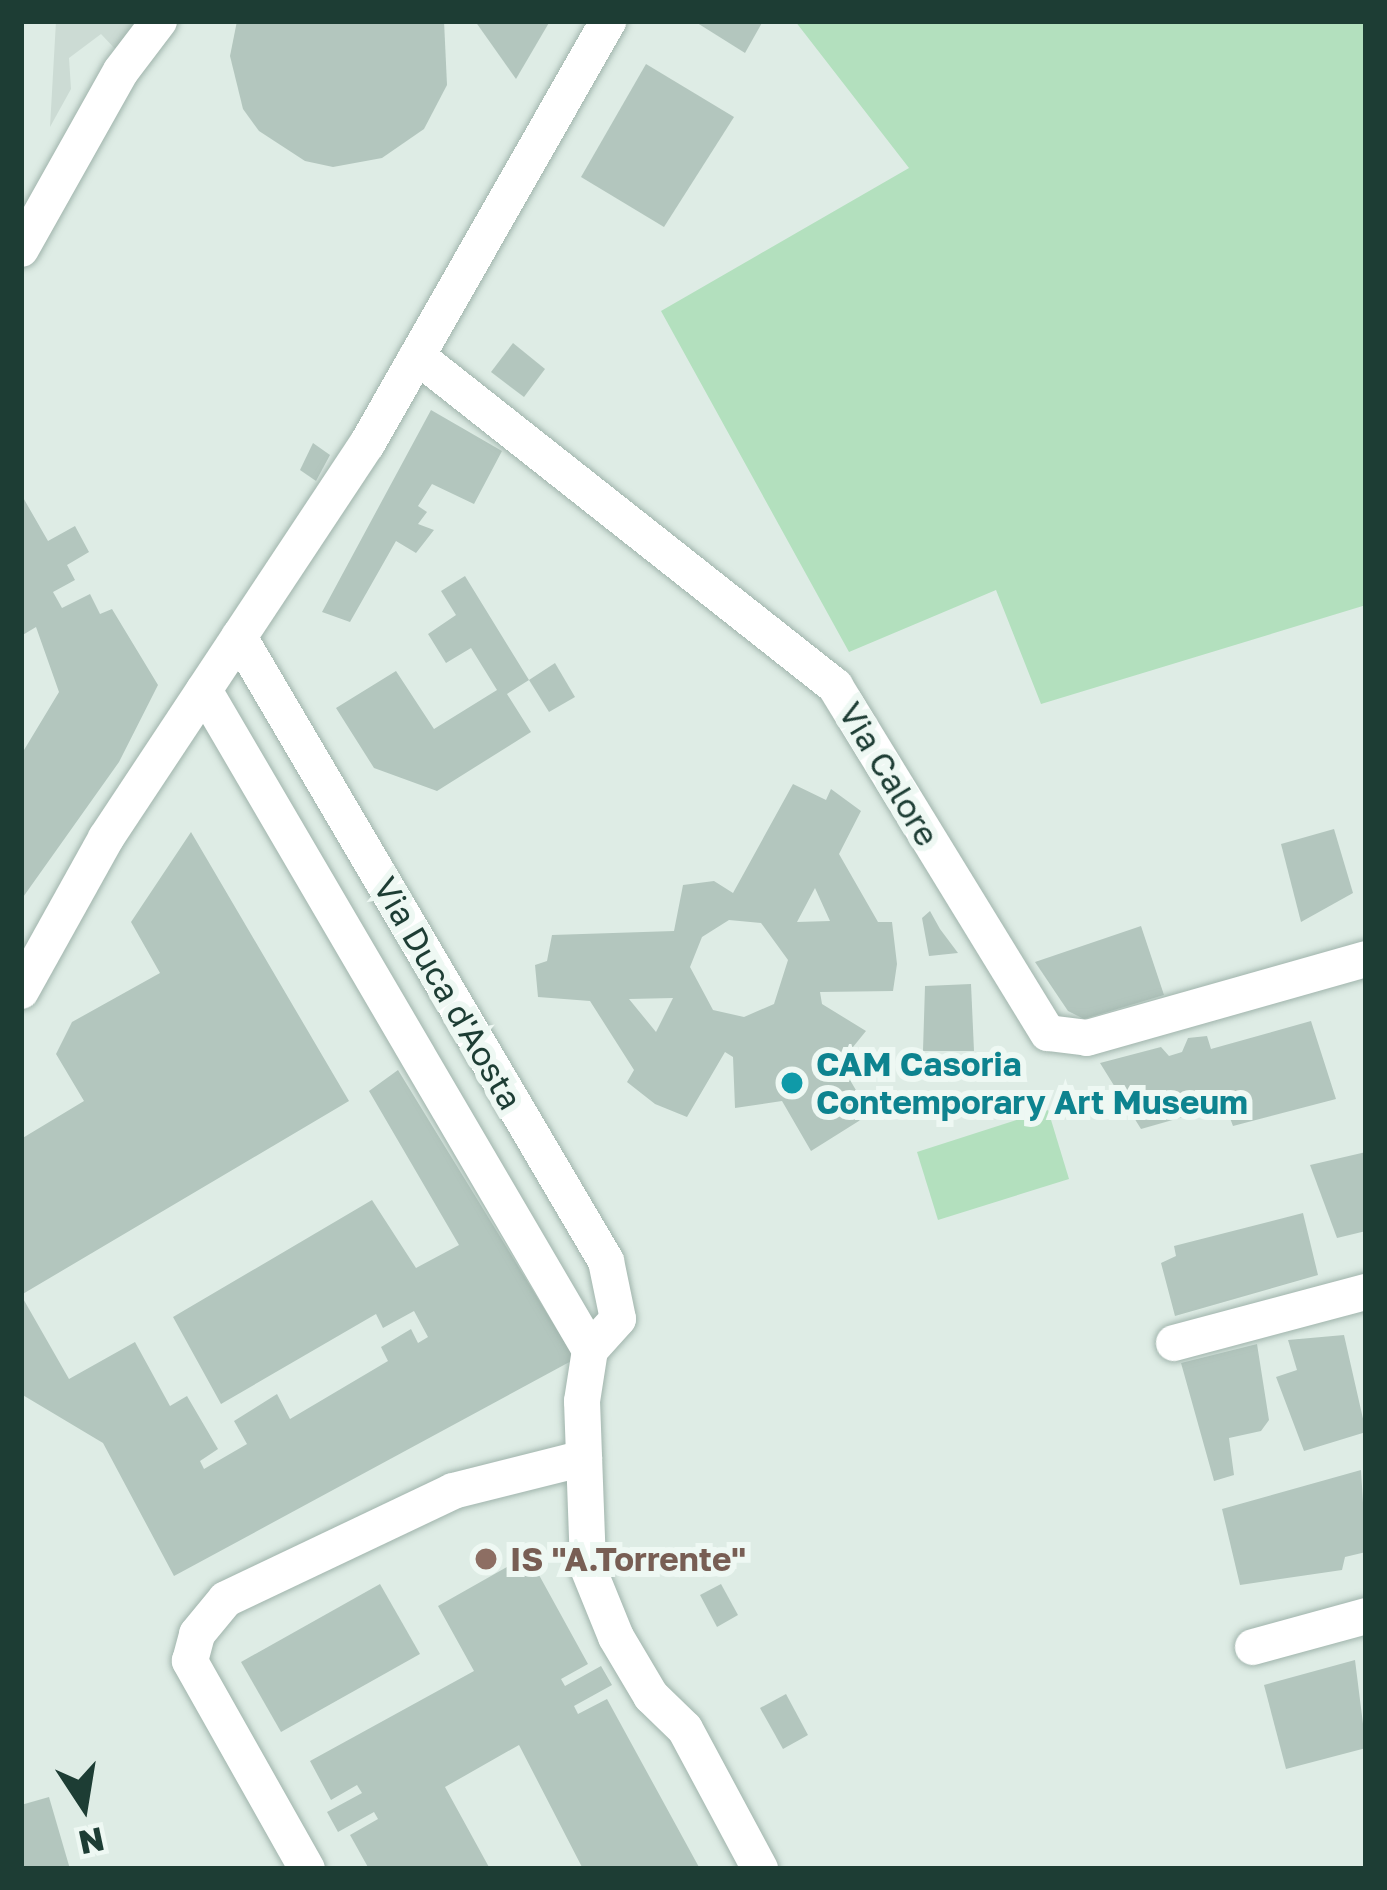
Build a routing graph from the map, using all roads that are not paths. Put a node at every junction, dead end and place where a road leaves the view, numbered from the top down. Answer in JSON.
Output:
{"nodes":[{"id":1,"x":159,"y":21,"type":"edge"},
{"id":2,"x":608,"y":21,"type":"edge"},
{"id":3,"x":31,"y":203,"type":"edge"},
{"id":4,"x":21,"y":249,"type":"edge"},
{"id":5,"x":417,"y":356,"type":"junction"},
{"id":6,"x":239,"y":637,"type":"junction"},
{"id":7,"x":204,"y":691,"type":"junction"},
{"id":8,"x":1366,"y":959,"type":"edge"},
{"id":9,"x":21,"y":991,"type":"edge"},
{"id":10,"x":1366,"y":1292,"type":"edge"},
{"id":11,"x":1174,"y":1343,"type":"dead end"},
{"id":12,"x":590,"y":1350,"type":"junction"},
{"id":13,"x":584,"y":1458,"type":"junction"},
{"id":14,"x":1366,"y":1616,"type":"edge"},
{"id":15,"x":1253,"y":1647,"type":"dead end"},
{"id":16,"x":307,"y":1869,"type":"edge"},
{"id":17,"x":760,"y":1869,"type":"edge"}],
"edges":[{"from":1,"to":3,"type":"street"},
{"from":2,"to":5,"type":"street"},
{"from":3,"to":4,"type":"street"},
{"from":5,"to":6,"type":"street"},
{"from":5,"to":8,"type":"street","name":"Via Calore"},
{"from":6,"to":7,"type":"street"},
{"from":6,"to":12,"type":"street","name":"Via Duca d'Aosta"},
{"from":7,"to":9,"type":"street"},
{"from":7,"to":12,"type":"street","name":"Via Duca d'Aosta"},
{"from":10,"to":11,"type":"street"},
{"from":12,"to":13,"type":"street","name":"Via Duca d'Aosta"},
{"from":13,"to":16,"type":"street"},
{"from":13,"to":17,"type":"street","name":"Via Duca d'Aosta"},
{"from":14,"to":15,"type":"street"}]}
